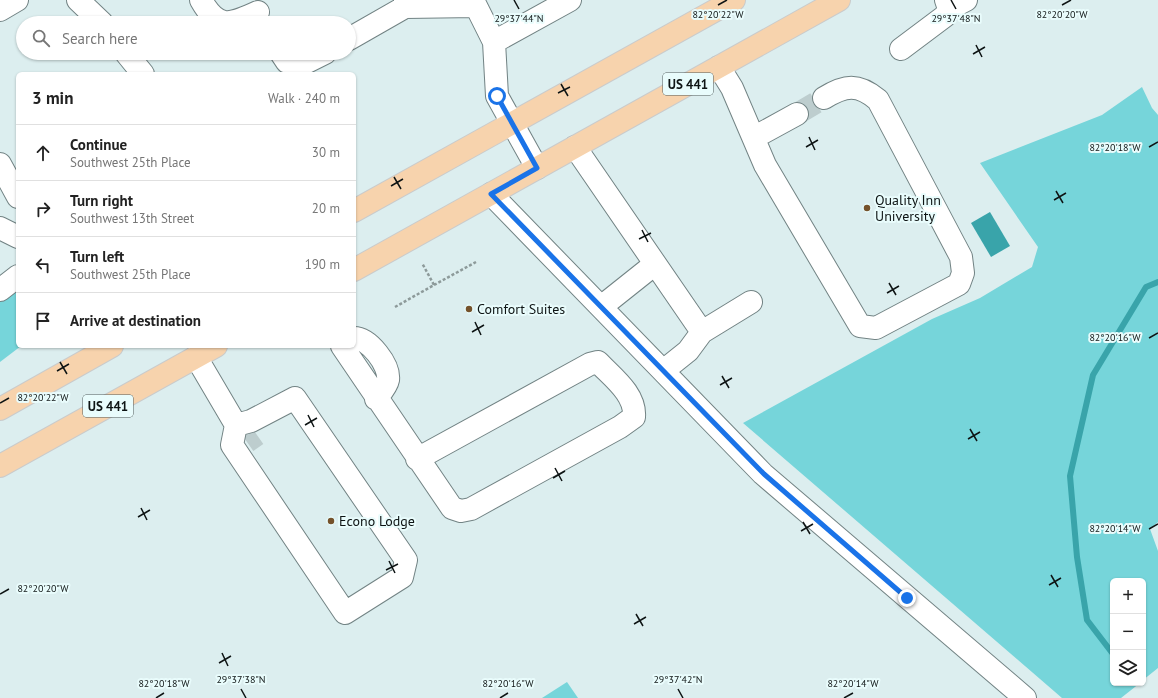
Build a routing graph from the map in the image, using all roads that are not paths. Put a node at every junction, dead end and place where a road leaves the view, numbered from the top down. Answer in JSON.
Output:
{"nodes":[{"id":1,"x":17,"y":0,"type":"edge"},
{"id":2,"x":78,"y":0,"type":"edge"},
{"id":3,"x":201,"y":0,"type":"edge"},
{"id":4,"x":570,"y":0,"type":"edge"},
{"id":5,"x":734,"y":0,"type":"edge"},
{"id":6,"x":839,"y":0,"type":"edge"},
{"id":7,"x":405,"y":3,"type":"edge"},
{"id":8,"x":474,"y":3,"type":"edge"},
{"id":9,"x":954,"y":3,"type":"edge"},
{"id":10,"x":0,"y":10,"type":"edge"},
{"id":11,"x":95,"y":16,"type":"edge"},
{"id":12,"x":211,"y":16,"type":"edge"},
{"id":13,"x":356,"y":34,"type":"edge"},
{"id":14,"x":494,"y":42,"type":"junction"},
{"id":15,"x":901,"y":49,"type":"dead end"},
{"id":16,"x":132,"y":60,"type":"edge"},
{"id":17,"x":286,"y":60,"type":"edge"},
{"id":18,"x":311,"y":60,"type":"edge"},
{"id":19,"x":719,"y":67,"type":"junction"},
{"id":20,"x":141,"y":72,"type":"edge"},
{"id":21,"x":824,"y":98,"type":"tunnel mouth"},
{"id":22,"x":797,"y":114,"type":"tunnel mouth"},
{"id":23,"x":512,"y":123,"type":"junction"},
{"id":24,"x":755,"y":137,"type":"junction"},
{"id":25,"x":575,"y":147,"type":"junction"},
{"id":26,"x":0,"y":164,"type":"edge"},
{"id":27,"x":537,"y":168,"type":"junction"},
{"id":28,"x":16,"y":193,"type":"edge"},
{"id":29,"x":491,"y":194,"type":"junction"},
{"id":30,"x":356,"y":210,"type":"edge"},
{"id":31,"x":0,"y":228,"type":"edge"},
{"id":32,"x":16,"y":236,"type":"edge"},
{"id":33,"x":655,"y":264,"type":"junction"},
{"id":34,"x":356,"y":269,"type":"edge"},
{"id":35,"x":16,"y":278,"type":"edge"},
{"id":36,"x":0,"y":290,"type":"edge"},
{"id":37,"x":751,"y":302,"type":"dead end"},
{"id":38,"x":601,"y":307,"type":"junction"},
{"id":39,"x":702,"y":332,"type":"junction"},
{"id":40,"x":356,"y":338,"type":"edge"},
{"id":41,"x":108,"y":348,"type":"edge"},
{"id":42,"x":212,"y":348,"type":"edge"},
{"id":43,"x":343,"y":348,"type":"edge"},
{"id":44,"x":196,"y":357,"type":"junction"},
{"id":45,"x":663,"y":371,"type":"junction"},
{"id":46,"x":376,"y":399,"type":"junction"},
{"id":47,"x":0,"y":408,"type":"edge"},
{"id":48,"x":247,"y":433,"type":"junction"},
{"id":49,"x":418,"y":459,"type":"junction"},
{"id":50,"x":0,"y":466,"type":"edge"},
{"id":51,"x":1025,"y":698,"type":"edge"}],
"edges":[{"from":1,"to":10,"type":"street"},
{"from":2,"to":11,"type":"street"},
{"from":3,"to":12,"type":"street"},
{"from":4,"to":14,"type":"street"},
{"from":5,"to":23,"type":"main road"},
{"from":6,"to":19,"type":"main road","number":"US 441"},
{"from":7,"to":8,"type":"street"},
{"from":7,"to":13,"type":"street"},
{"from":8,"to":14,"type":"street"},
{"from":9,"to":15,"type":"street"},
{"from":14,"to":23,"type":"street"},
{"from":16,"to":20,"type":"street"},
{"from":17,"to":18,"type":"street"},
{"from":19,"to":24,"type":"street"},
{"from":19,"to":25,"type":"main road","number":"US 441"},
{"from":21,"to":24,"type":"street"},
{"from":22,"to":24,"type":"street"},
{"from":23,"to":27,"type":"street"},
{"from":23,"to":30,"type":"main road"},
{"from":25,"to":27,"type":"main road","number":"US 441"},
{"from":25,"to":33,"type":"street"},
{"from":26,"to":28,"type":"street"},
{"from":27,"to":29,"type":"main road","number":"US 441"},
{"from":29,"to":34,"type":"main road","number":"US 441"},
{"from":29,"to":38,"type":"street"},
{"from":31,"to":32,"type":"street"},
{"from":33,"to":38,"type":"street"},
{"from":33,"to":39,"type":"street"},
{"from":35,"to":36,"type":"street"},
{"from":37,"to":39,"type":"street"},
{"from":38,"to":45,"type":"street"},
{"from":39,"to":45,"type":"street"},
{"from":40,"to":46,"type":"street"},
{"from":41,"to":47,"type":"main road"},
{"from":42,"to":44,"type":"main road","number":"US 441"},
{"from":43,"to":46,"type":"street"},
{"from":44,"to":48,"type":"street"},
{"from":44,"to":50,"type":"main road","number":"US 441"},
{"from":45,"to":51,"type":"street"},
{"from":46,"to":49,"type":"street"},
{"from":48,"to":48,"type":"street"},
{"from":49,"to":49,"type":"street"}]}
